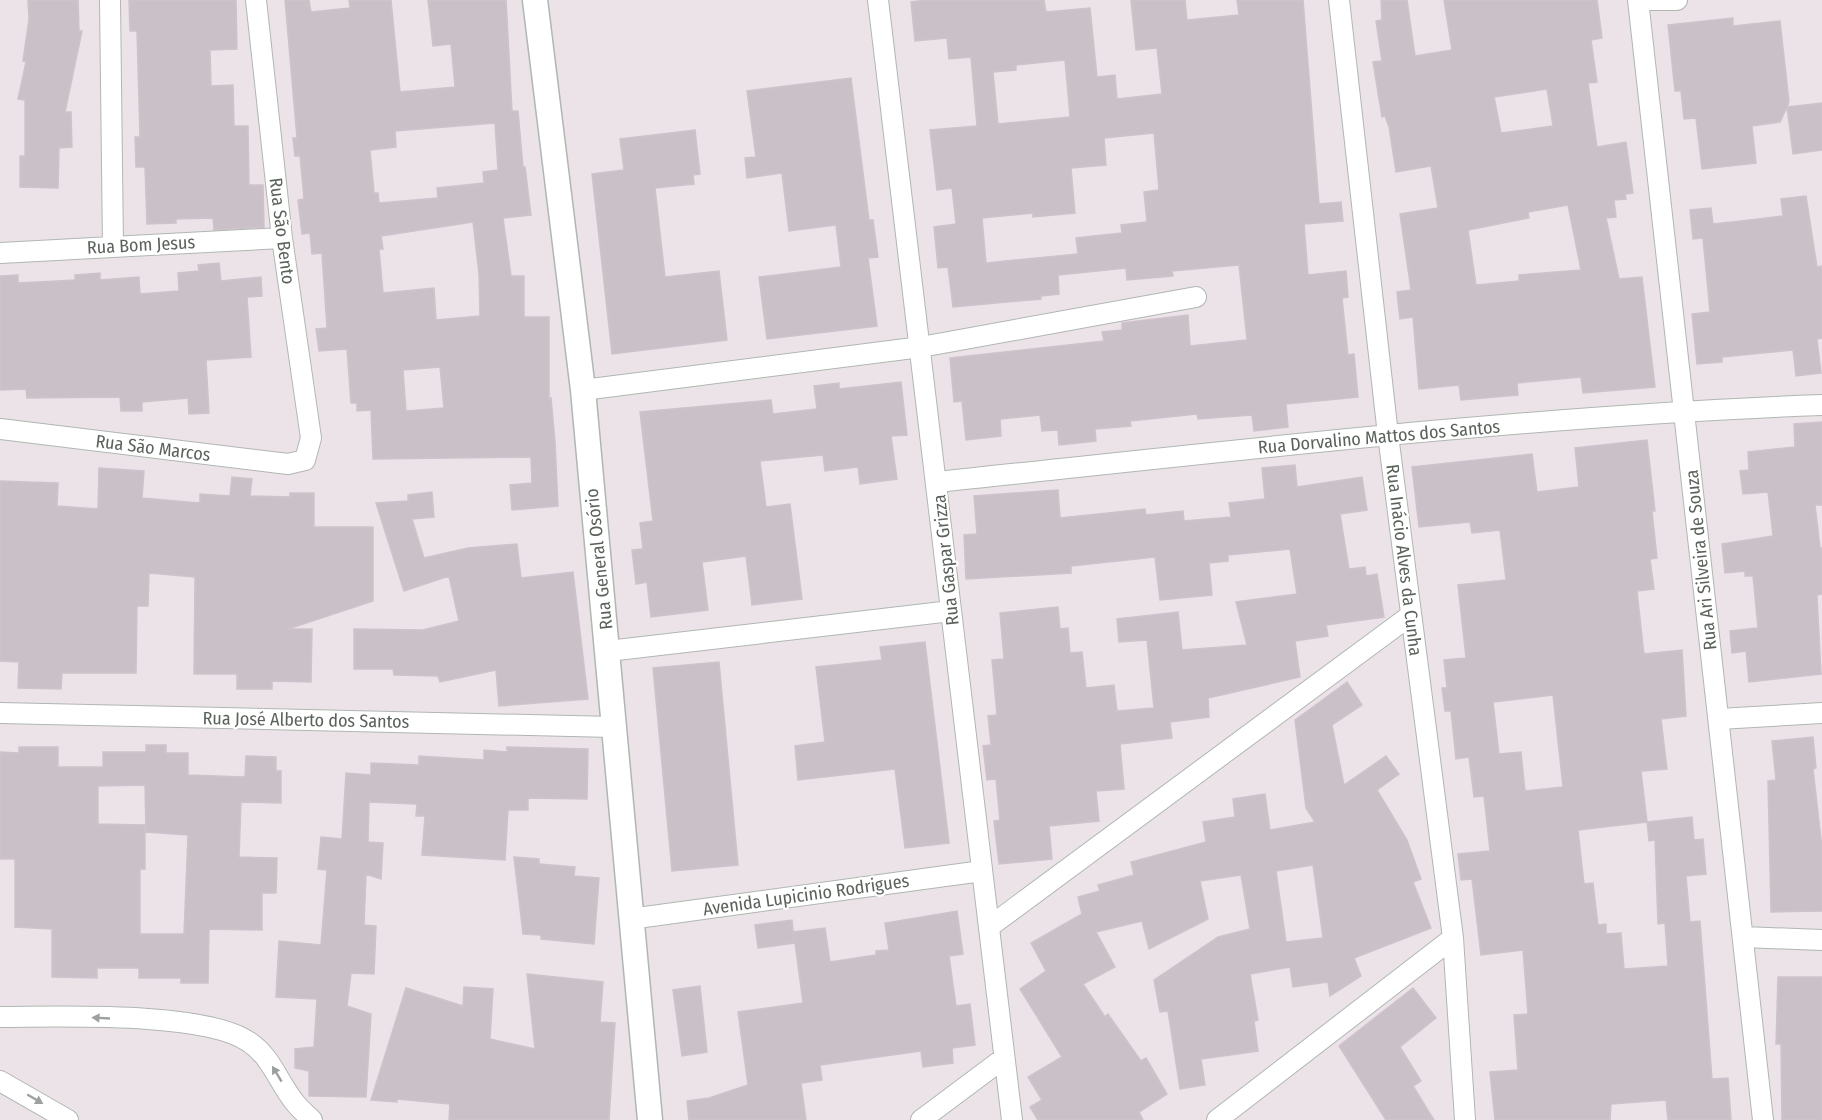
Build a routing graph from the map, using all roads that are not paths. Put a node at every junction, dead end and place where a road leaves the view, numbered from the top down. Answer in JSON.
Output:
{"nodes":[{"id":1,"x":110,"y":0,"type":"edge"},
{"id":2,"x":256,"y":0,"type":"edge"},
{"id":3,"x":535,"y":0,"type":"edge"},
{"id":4,"x":878,"y":0,"type":"edge"},
{"id":5,"x":1339,"y":0,"type":"edge"},
{"id":6,"x":1638,"y":0,"type":"edge"},
{"id":7,"x":1677,"y":0,"type":"edge"},
{"id":8,"x":282,"y":238,"type":"junction"},
{"id":9,"x":113,"y":247,"type":"junction"},
{"id":10,"x":0,"y":253,"type":"edge"},
{"id":11,"x":1196,"y":297,"type":"dead end"},
{"id":12,"x":921,"y":347,"type":"junction"},
{"id":13,"x":583,"y":390,"type":"junction"},
{"id":14,"x":1822,"y":405,"type":"edge"},
{"id":15,"x":1684,"y":410,"type":"junction"},
{"id":16,"x":0,"y":429,"type":"edge"},
{"id":17,"x":1388,"y":435,"type":"junction"},
{"id":18,"x":305,"y":460,"type":"joint"},
{"id":19,"x":937,"y":482,"type":"junction"},
{"id":20,"x":951,"y":611,"type":"junction"},
{"id":21,"x":1411,"y":615,"type":"junction"},
{"id":22,"x":609,"y":651,"type":"junction"},
{"id":23,"x":0,"y":713,"type":"edge"},
{"id":24,"x":1822,"y":713,"type":"edge"},
{"id":25,"x":1719,"y":719,"type":"junction"},
{"id":26,"x":613,"y":727,"type":"junction"},
{"id":27,"x":982,"y":871,"type":"junction"},
{"id":28,"x":630,"y":920,"type":"junction"},
{"id":29,"x":989,"y":927,"type":"junction"},
{"id":30,"x":1453,"y":938,"type":"junction"},
{"id":31,"x":1743,"y":938,"type":"junction"},
{"id":32,"x":1822,"y":940,"type":"edge"},
{"id":33,"x":0,"y":1017,"type":"edge"},
{"id":34,"x":1004,"y":1058,"type":"junction"},
{"id":35,"x":0,"y":1081,"type":"edge"},
{"id":36,"x":68,"y":1120,"type":"edge"},
{"id":37,"x":312,"y":1120,"type":"edge"},
{"id":38,"x":650,"y":1120,"type":"edge"},
{"id":39,"x":921,"y":1120,"type":"edge"},
{"id":40,"x":1012,"y":1120,"type":"edge"},
{"id":41,"x":1217,"y":1120,"type":"edge"},
{"id":42,"x":1465,"y":1120,"type":"edge"},
{"id":43,"x":1763,"y":1120,"type":"edge"}],
"edges":[{"from":1,"to":9,"type":"street"},
{"from":2,"to":8,"type":"street","name":"Rua São Bento"},
{"from":3,"to":13,"type":"street","name":"Rua General Osório"},
{"from":4,"to":12,"type":"street","name":"Rua Gaspar Grizza"},
{"from":5,"to":17,"type":"street","name":"Rua Inácio Alves da Cunha"},
{"from":6,"to":7,"type":"street"},
{"from":6,"to":15,"type":"street","name":"Rua Ari Silveira de Souza"},
{"from":8,"to":9,"type":"street","name":"Rua Bom Jesus"},
{"from":8,"to":18,"type":"street","name":"Rua São Bento"},
{"from":9,"to":10,"type":"street","name":"Rua Bom Jesus"},
{"from":11,"to":12,"type":"street"},
{"from":12,"to":13,"type":"street"},
{"from":12,"to":19,"type":"street","name":"Rua Gaspar Grizza"},
{"from":13,"to":22,"type":"street","name":"Rua General Osório"},
{"from":14,"to":15,"type":"street","name":"Rua Dorvalino Mattos dos Santos"},
{"from":15,"to":17,"type":"street","name":"Rua Dorvalino Mattos dos Santos"},
{"from":15,"to":25,"type":"street","name":"Rua Ari Silveira de Souza"},
{"from":16,"to":18,"type":"street","name":"Rua São Marcos"},
{"from":17,"to":19,"type":"street","name":"Rua Dorvalino Mattos dos Santos"},
{"from":17,"to":21,"type":"street","name":"Rua Inácio Alves da Cunha"},
{"from":19,"to":20,"type":"street","name":"Rua Gaspar Grizza"},
{"from":20,"to":22,"type":"street"},
{"from":20,"to":27,"type":"street","name":"Rua Gaspar Grizza"},
{"from":21,"to":29,"type":"street"},
{"from":21,"to":30,"type":"street","name":"Rua Inácio Alves da Cunha"},
{"from":22,"to":26,"type":"street","name":"Rua General Osório"},
{"from":23,"to":26,"type":"street","name":"Rua José Alberto dos Santos"},
{"from":24,"to":25,"type":"street"},
{"from":25,"to":31,"type":"street","name":"Rua Ari Silveira de Souza"},
{"from":26,"to":28,"type":"street","name":"Rua General Osório"},
{"from":27,"to":28,"type":"street","name":"Avenida Lupicinio Rodrigues"},
{"from":27,"to":29,"type":"street","name":"Rua Gaspar Grizza"},
{"from":28,"to":38,"type":"street","name":"Rua General Osório"},
{"from":29,"to":34,"type":"street","name":"Rua Gaspar Grizza"},
{"from":30,"to":41,"type":"street"},
{"from":30,"to":42,"type":"street","name":"Rua Inácio Alves da Cunha"},
{"from":31,"to":32,"type":"street"},
{"from":31,"to":43,"type":"street","name":"Rua Ari Silveira de Souza"},
{"from":37,"to":33,"type":"street","one_way":true},
{"from":34,"to":39,"type":"street"},
{"from":34,"to":40,"type":"street","name":"Rua Gaspar Grizza"},
{"from":35,"to":36,"type":"street","one_way":true}]}
